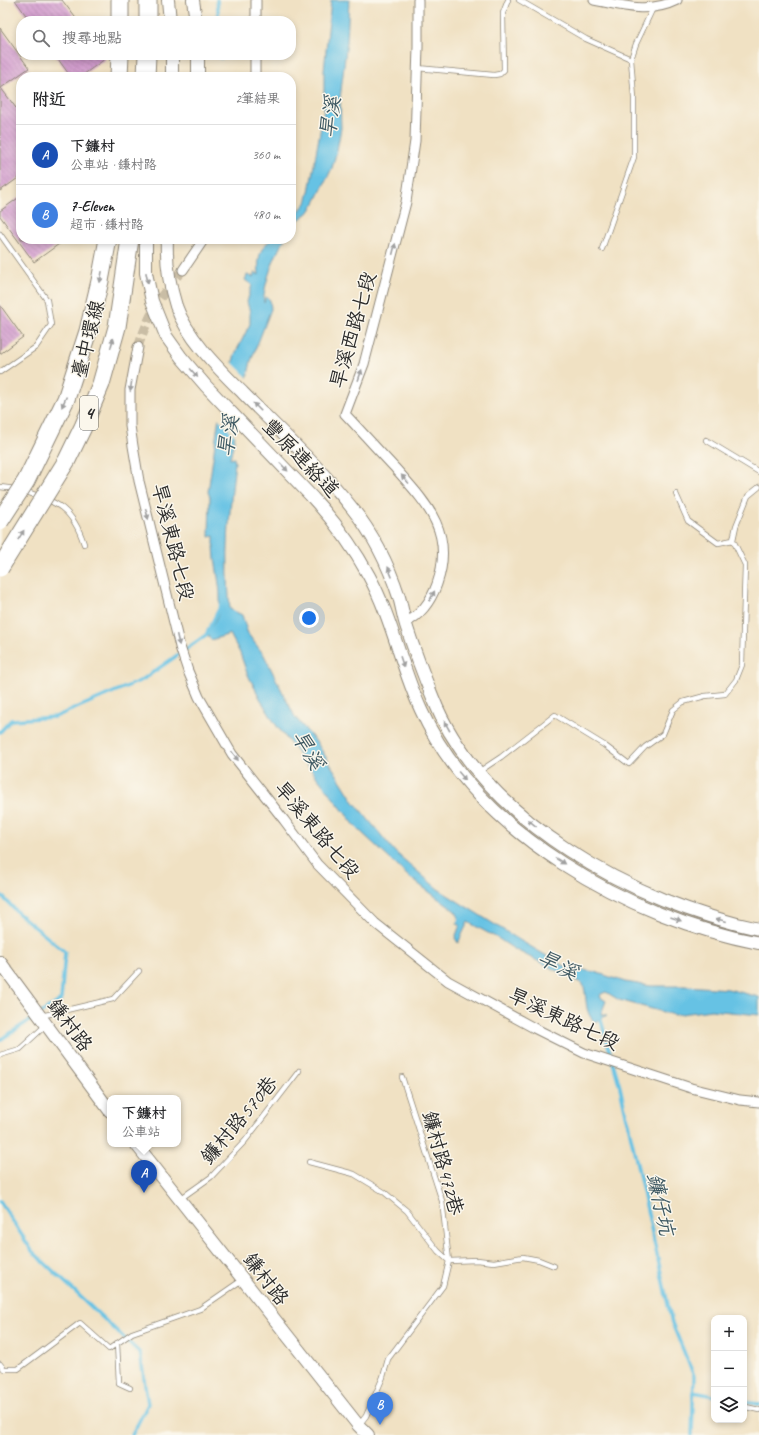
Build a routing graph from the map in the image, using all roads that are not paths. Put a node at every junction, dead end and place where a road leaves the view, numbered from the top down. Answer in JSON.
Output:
{"nodes":[{"id":1,"x":120,"y":0,"type":"edge"},
{"id":2,"x":148,"y":0,"type":"edge"},
{"id":3,"x":168,"y":0,"type":"edge"},
{"id":4,"x":193,"y":0,"type":"edge"},
{"id":5,"x":256,"y":0,"type":"edge"},
{"id":6,"x":418,"y":0,"type":"edge"},
{"id":7,"x":508,"y":0,"type":"edge"},
{"id":8,"x":519,"y":0,"type":"edge"},
{"id":9,"x":594,"y":0,"type":"edge"},
{"id":10,"x":677,"y":0,"type":"edge"},
{"id":11,"x":653,"y":4,"type":"edge"},
{"id":12,"x":120,"y":16,"type":"edge"},
{"id":13,"x":148,"y":16,"type":"edge"},
{"id":14,"x":170,"y":16,"type":"edge"},
{"id":15,"x":195,"y":16,"type":"edge"},
{"id":16,"x":256,"y":16,"type":"edge"},
{"id":17,"x":631,"y":59,"type":"junction"},
{"id":18,"x":120,"y":60,"type":"edge"},
{"id":19,"x":147,"y":60,"type":"edge"},
{"id":20,"x":172,"y":60,"type":"edge"},
{"id":21,"x":198,"y":60,"type":"edge"},
{"id":22,"x":255,"y":60,"type":"edge"},
{"id":23,"x":417,"y":68,"type":"junction"},
{"id":24,"x":119,"y":72,"type":"edge"},
{"id":25,"x":146,"y":72,"type":"edge"},
{"id":26,"x":172,"y":72,"type":"edge"},
{"id":27,"x":198,"y":72,"type":"edge"},
{"id":28,"x":254,"y":72,"type":"edge"},
{"id":29,"x":0,"y":234,"type":"edge"},
{"id":30,"x":107,"y":244,"type":"edge"},
{"id":31,"x":129,"y":244,"type":"edge"},
{"id":32,"x":146,"y":244,"type":"edge"},
{"id":33,"x":167,"y":244,"type":"edge"},
{"id":34,"x":201,"y":244,"type":"edge"},
{"id":35,"x":602,"y":249,"type":"dead end"},
{"id":36,"x":183,"y":270,"type":"tunnel mouth"},
{"id":37,"x":138,"y":347,"type":"tunnel mouth"},
{"id":38,"x":0,"y":372,"type":"edge"},
{"id":39,"x":706,"y":440,"type":"dead end"},
{"id":40,"x":759,"y":472,"type":"edge"},
{"id":41,"x":0,"y":487,"type":"edge"},
{"id":42,"x":759,"y":487,"type":"edge"},
{"id":43,"x":676,"y":494,"type":"dead end"},
{"id":44,"x":0,"y":521,"type":"edge"},
{"id":45,"x":733,"y":540,"type":"junction"},
{"id":46,"x":84,"y":544,"type":"dead end"},
{"id":47,"x":0,"y":568,"type":"edge"},
{"id":48,"x":405,"y":623,"type":"junction"},
{"id":49,"x":478,"y":772,"type":"junction"},
{"id":50,"x":759,"y":929,"type":"edge"},
{"id":51,"x":759,"y":943,"type":"edge"},
{"id":52,"x":0,"y":962,"type":"edge"},
{"id":53,"x":139,"y":971,"type":"dead end"},
{"id":54,"x":43,"y":1021,"type":"junction"},
{"id":55,"x":0,"y":1055,"type":"edge"},
{"id":56,"x":299,"y":1071,"type":"dead end"},
{"id":57,"x":402,"y":1076,"type":"dead end"},
{"id":58,"x":759,"y":1102,"type":"edge"},
{"id":59,"x":107,"y":1107,"type":"edge"},
{"id":60,"x":138,"y":1147,"type":"edge"},
{"id":61,"x":309,"y":1162,"type":"dead end"},
{"id":62,"x":180,"y":1199,"type":"junction"},
{"id":63,"x":449,"y":1261,"type":"junction"},
{"id":64,"x":554,"y":1266,"type":"dead end"},
{"id":65,"x":242,"y":1280,"type":"junction"},
{"id":66,"x":117,"y":1343,"type":"junction"},
{"id":67,"x":0,"y":1364,"type":"edge"},
{"id":68,"x":130,"y":1388,"type":"dead end"},
{"id":69,"x":747,"y":1408,"type":"edge"},
{"id":70,"x":759,"y":1410,"type":"edge"},
{"id":71,"x":358,"y":1426,"type":"junction"},
{"id":72,"x":368,"y":1435,"type":"edge"}],
"edges":[{"from":1,"to":12,"type":"highway"},
{"from":2,"to":13,"type":"highway"},
{"from":3,"to":14,"type":"street"},
{"from":4,"to":15,"type":"street"},
{"from":5,"to":16,"type":"street"},
{"from":6,"to":23,"type":"street","name":"旱溪西路七段"},
{"from":7,"to":23,"type":"lane"},
{"from":8,"to":17,"type":"lane"},
{"from":9,"to":11,"type":"street"},
{"from":10,"to":11,"type":"street"},
{"from":11,"to":17,"type":"lane"},
{"from":17,"to":35,"type":"lane"},
{"from":18,"to":24,"type":"highway"},
{"from":19,"to":25,"type":"highway"},
{"from":20,"to":26,"type":"street"},
{"from":21,"to":27,"type":"street"},
{"from":22,"to":28,"type":"street"},
{"from":48,"to":23,"type":"street","name":"旱溪西路七段","one_way":true},
{"from":29,"to":38,"type":"lane"},
{"from":30,"to":44,"type":"highway","name":"臺中環線","number":"4","one_way":true,"bridge":true},
{"from":47,"to":31,"type":"highway","name":"臺中環線","number":"4","one_way":true,"bridge":true},
{"from":32,"to":51,"type":"street","name":"豐原連絡道","one_way":true},
{"from":48,"to":33,"type":"street","name":"豐原連絡道","one_way":true},
{"from":34,"to":36,"type":"street"},
{"from":37,"to":58,"type":"street","name":"旱溪東路七段","one_way":true},
{"from":39,"to":40,"type":"lane"},
{"from":41,"to":46,"type":"lane"},
{"from":42,"to":45,"type":"lane"},
{"from":43,"to":45,"type":"lane"},
{"from":45,"to":49,"type":"lane"},
{"from":49,"to":48,"type":"street","name":"豐原連絡道","one_way":true},
{"from":50,"to":49,"type":"street","name":"豐原連絡道","one_way":true},
{"from":52,"to":54,"type":"street","name":"鎌村路"},
{"from":53,"to":54,"type":"lane"},
{"from":54,"to":55,"type":"lane"},
{"from":54,"to":59,"type":"street","name":"鎌村路"},
{"from":56,"to":62,"type":"lane","name":"鐮村路570巷"},
{"from":57,"to":63,"type":"lane","name":"鐮村路472巷"},
{"from":60,"to":62,"type":"street","name":"鎌村路"},
{"from":61,"to":63,"type":"lane"},
{"from":62,"to":65,"type":"street","name":"鎌村路"},
{"from":63,"to":64,"type":"lane"},
{"from":63,"to":71,"type":"lane","name":"鐮村路472巷"},
{"from":65,"to":66,"type":"lane"},
{"from":65,"to":71,"type":"street","name":"鎌村路"},
{"from":66,"to":67,"type":"lane"},
{"from":66,"to":68,"type":"lane"},
{"from":69,"to":70,"type":"lane"},
{"from":71,"to":72,"type":"street","name":"鎌村路"}]}
